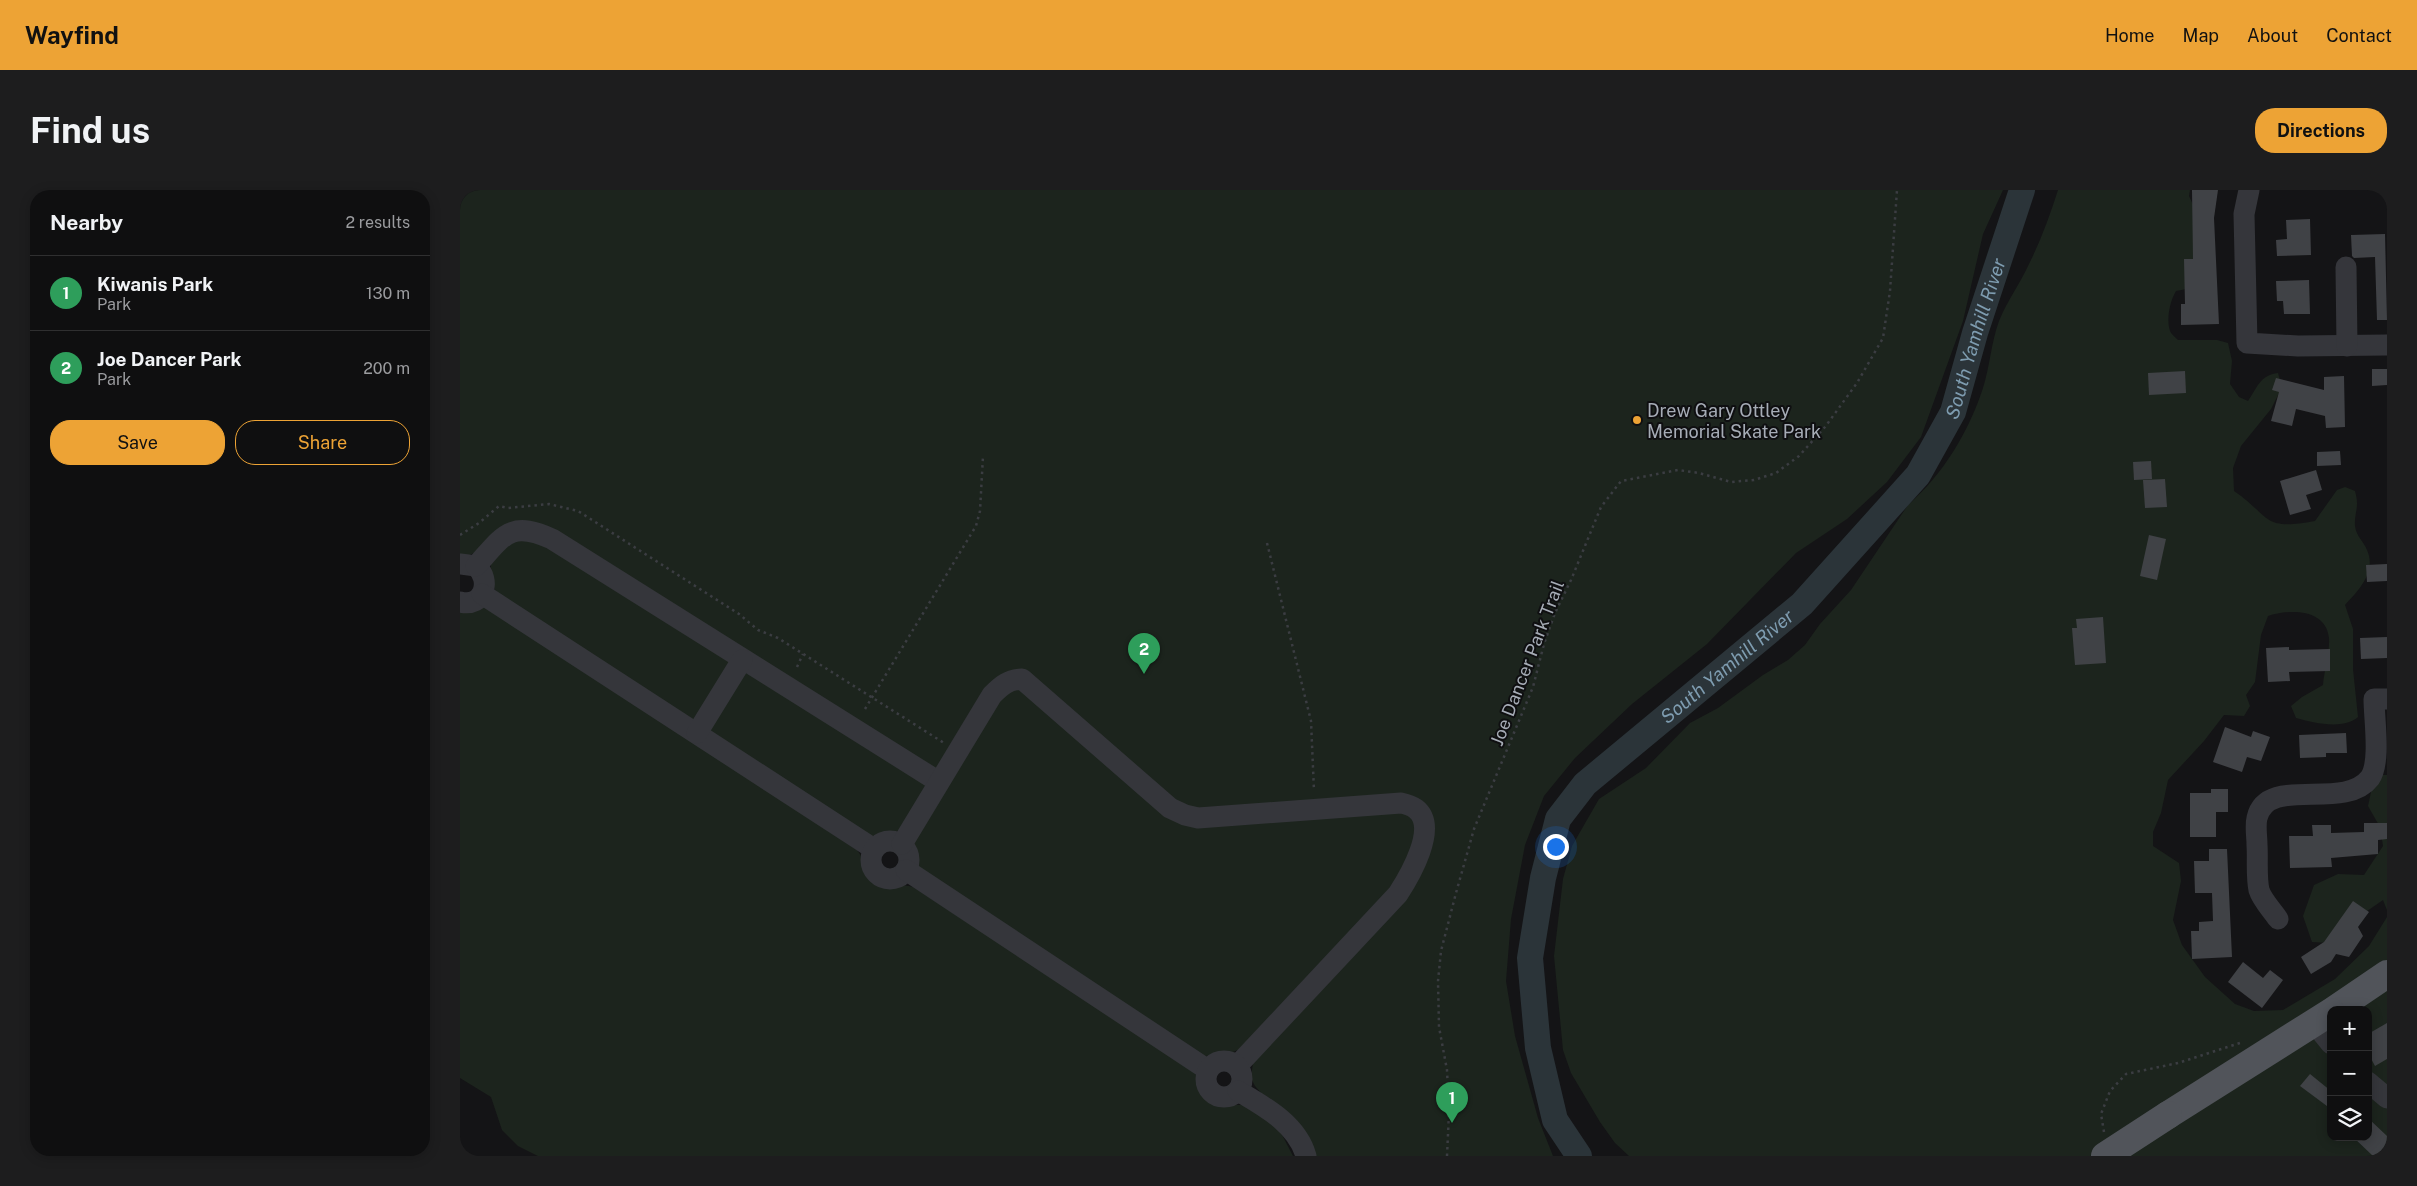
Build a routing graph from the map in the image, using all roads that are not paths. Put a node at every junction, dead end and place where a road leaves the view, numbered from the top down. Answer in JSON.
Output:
{"nodes":[{"id":1,"x":2249,"y":190,"type":"edge"},
{"id":2,"x":2346,"y":267,"type":"dead end"},
{"id":3,"x":2387,"y":345,"type":"edge"},
{"id":4,"x":2346,"y":346,"type":"junction"},
{"id":5,"x":468,"y":565,"type":"edge"},
{"id":6,"x":482,"y":594,"type":"junction"},
{"id":7,"x":460,"y":602,"type":"edge"},
{"id":8,"x":742,"y":660,"type":"junction"},
{"id":9,"x":2380,"y":699,"type":"edge"},
{"id":10,"x":697,"y":733,"type":"junction"},
{"id":11,"x":939,"y":782,"type":"junction"},
{"id":12,"x":902,"y":844,"type":"junction"},
{"id":13,"x":874,"y":849,"type":"junction"},
{"id":14,"x":906,"y":870,"type":"junction"},
{"id":15,"x":2278,"y":919,"type":"dead end"},
{"id":16,"x":2387,"y":974,"type":"edge"},
{"id":17,"x":2326,"y":1015,"type":"edge"},
{"id":18,"x":1237,"y":1066,"type":"junction"},
{"id":19,"x":1208,"y":1070,"type":"junction"},
{"id":20,"x":2372,"y":1085,"type":"edge"},
{"id":21,"x":1238,"y":1091,"type":"junction"},
{"id":22,"x":2387,"y":1098,"type":"edge"},
{"id":23,"x":2105,"y":1146,"type":"edge"},
{"id":24,"x":1306,"y":1156,"type":"edge"}],
"edges":[{"from":1,"to":4,"type":"street"},
{"from":2,"to":4,"type":"street"},
{"from":3,"to":4,"type":"street"},
{"from":5,"to":6,"type":"street"},
{"from":5,"to":8,"type":"street"},
{"from":6,"to":7,"type":"street"},
{"from":6,"to":10,"type":"street"},
{"from":8,"to":10,"type":"street"},
{"from":8,"to":11,"type":"street"},
{"from":9,"to":15,"type":"street"},
{"from":10,"to":13,"type":"street"},
{"from":11,"to":12,"type":"street"},
{"from":11,"to":18,"type":"street"},
{"from":12,"to":13,"type":"street"},
{"from":12,"to":14,"type":"street"},
{"from":13,"to":14,"type":"street"},
{"from":14,"to":19,"type":"street"},
{"from":16,"to":17,"type":"main road"},
{"from":17,"to":23,"type":"main road","bridge":true},
{"from":18,"to":19,"type":"street"},
{"from":18,"to":21,"type":"street"},
{"from":19,"to":21,"type":"street"},
{"from":20,"to":22,"type":"street"},
{"from":21,"to":24,"type":"street"}]}
